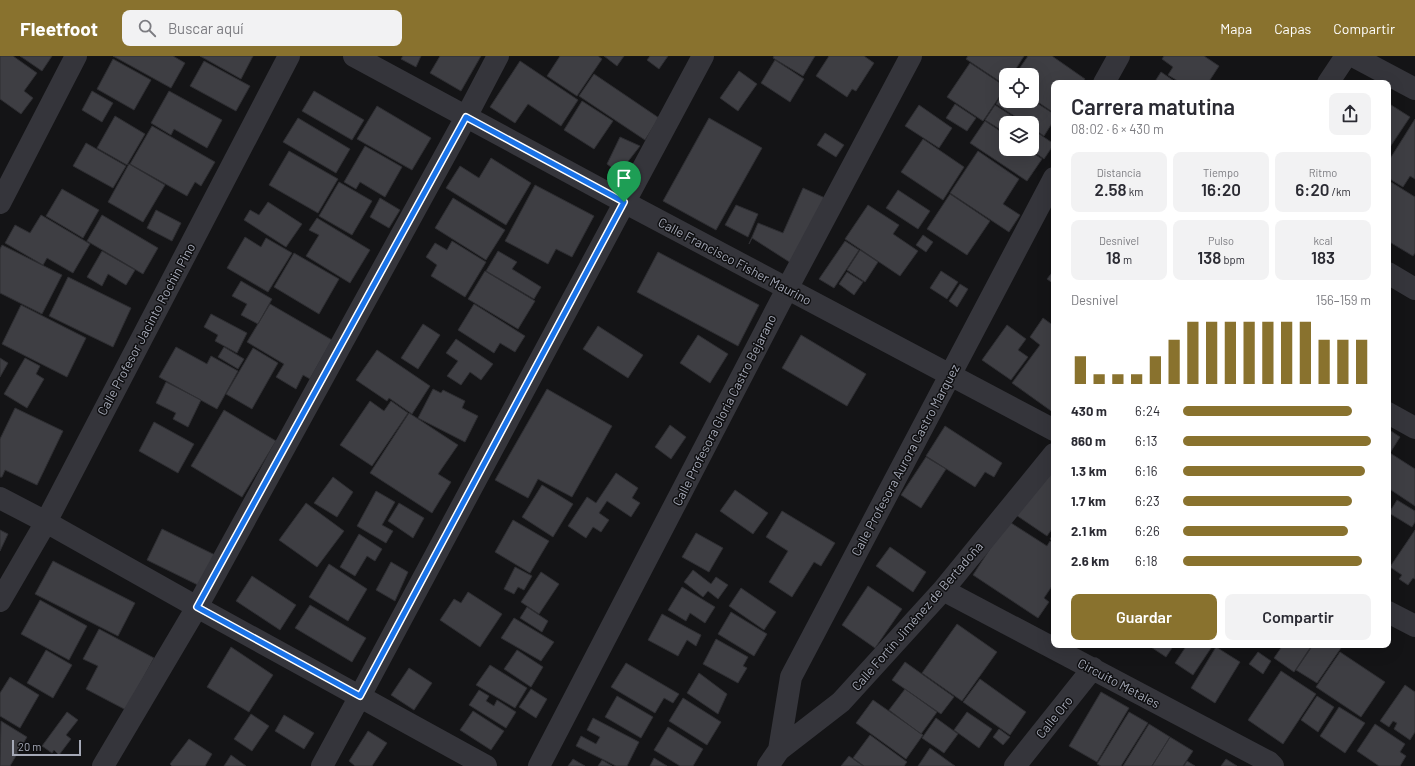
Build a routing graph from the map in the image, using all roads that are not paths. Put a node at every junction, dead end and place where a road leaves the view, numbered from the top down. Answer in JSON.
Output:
{"nodes":[{"id":1,"x":76,"y":56,"type":"edge"},
{"id":2,"x":288,"y":56,"type":"edge"},
{"id":3,"x":354,"y":56,"type":"edge"},
{"id":4,"x":498,"y":56,"type":"edge"},
{"id":5,"x":703,"y":56,"type":"edge"},
{"id":6,"x":911,"y":56,"type":"edge"},
{"id":7,"x":1119,"y":56,"type":"edge"},
{"id":8,"x":1346,"y":56,"type":"edge"},
{"id":9,"x":1353,"y":56,"type":"edge"},
{"id":10,"x":1106,"y":80,"type":"edge"},
{"id":11,"x":1330,"y":80,"type":"edge"},
{"id":12,"x":1415,"y":89,"type":"edge"},
{"id":13,"x":466,"y":117,"type":"junction"},
{"id":14,"x":1051,"y":184,"type":"edge"},
{"id":15,"x":624,"y":202,"type":"junction"},
{"id":16,"x":0,"y":203,"type":"edge"},
{"id":17,"x":1391,"y":276,"type":"edge"},
{"id":18,"x":787,"y":289,"type":"junction"},
{"id":19,"x":1415,"y":289,"type":"edge"},
{"id":20,"x":950,"y":374,"type":"junction"},
{"id":21,"x":1391,"y":415,"type":"edge"},
{"id":22,"x":1051,"y":428,"type":"edge"},
{"id":23,"x":1415,"y":428,"type":"edge"},
{"id":24,"x":1051,"y":458,"type":"edge"},
{"id":25,"x":0,"y":498,"type":"edge"},
{"id":26,"x":46,"y":522,"type":"junction"},
{"id":27,"x":943,"y":590,"type":"junction"},
{"id":28,"x":0,"y":601,"type":"edge"},
{"id":29,"x":197,"y":607,"type":"junction"},
{"id":30,"x":1391,"y":614,"type":"edge"},
{"id":31,"x":1415,"y":626,"type":"edge"},
{"id":32,"x":1051,"y":646,"type":"edge"},
{"id":33,"x":1055,"y":648,"type":"edge"},
{"id":34,"x":1093,"y":668,"type":"junction"},
{"id":35,"x":360,"y":696,"type":"junction"},
{"id":36,"x":774,"y":758,"type":"edge"},
{"id":37,"x":103,"y":766,"type":"edge"},
{"id":38,"x":322,"y":766,"type":"edge"},
{"id":39,"x":486,"y":766,"type":"edge"},
{"id":40,"x":539,"y":766,"type":"edge"},
{"id":41,"x":1014,"y":766,"type":"edge"},
{"id":42,"x":1273,"y":766,"type":"edge"}],
"edges":[{"from":1,"to":16,"type":"street"},
{"from":2,"to":26,"type":"street","name":"Calle Profesor Jacinto Rochin Pino"},
{"from":3,"to":13,"type":"street","name":"Calle Francisco Fisher Maurino"},
{"from":4,"to":13,"type":"street"},
{"from":5,"to":15,"type":"street"},
{"from":6,"to":18,"type":"street","name":"Calle Profesora Gloria Castro Bejarano"},
{"from":7,"to":10,"type":"street"},
{"from":8,"to":11,"type":"street"},
{"from":9,"to":12,"type":"street"},
{"from":13,"to":15,"type":"street","name":"Calle Francisco Fisher Maurino"},
{"from":13,"to":29,"type":"street"},
{"from":14,"to":20,"type":"street","name":"Calle Profesora Aurora Castro Marquez"},
{"from":15,"to":18,"type":"street","name":"Calle Francisco Fisher Maurino"},
{"from":15,"to":35,"type":"street"},
{"from":17,"to":19,"type":"street"},
{"from":18,"to":20,"type":"street","name":"Calle Francisco Fisher Maurino"},
{"from":18,"to":40,"type":"street","name":"Calle Profesora Gloria Castro Bejarano"},
{"from":20,"to":22,"type":"street","name":"Calle Francisco Fisher Maurino"},
{"from":20,"to":36,"type":"street","name":"Calle Profesora Aurora Castro Marquez"},
{"from":21,"to":23,"type":"street"},
{"from":24,"to":27,"type":"street","name":"Calle Fortín Jiménez de Bertadoña"},
{"from":25,"to":26,"type":"street"},
{"from":26,"to":28,"type":"street","name":"Calle Profesor Jacinto Rochin Pino"},
{"from":26,"to":29,"type":"street"},
{"from":27,"to":32,"type":"street","name":"Circuito Metales"},
{"from":27,"to":36,"type":"street","name":"Calle Fortín Jiménez de Bertadoña"},
{"from":29,"to":35,"type":"street"},
{"from":29,"to":37,"type":"street"},
{"from":30,"to":31,"type":"street"},
{"from":33,"to":34,"type":"street","name":"Circuito Metales"},
{"from":34,"to":41,"type":"street","name":"Calle Oro"},
{"from":34,"to":42,"type":"street","name":"Circuito Metales"},
{"from":35,"to":38,"type":"street"},
{"from":35,"to":39,"type":"street"}]}
